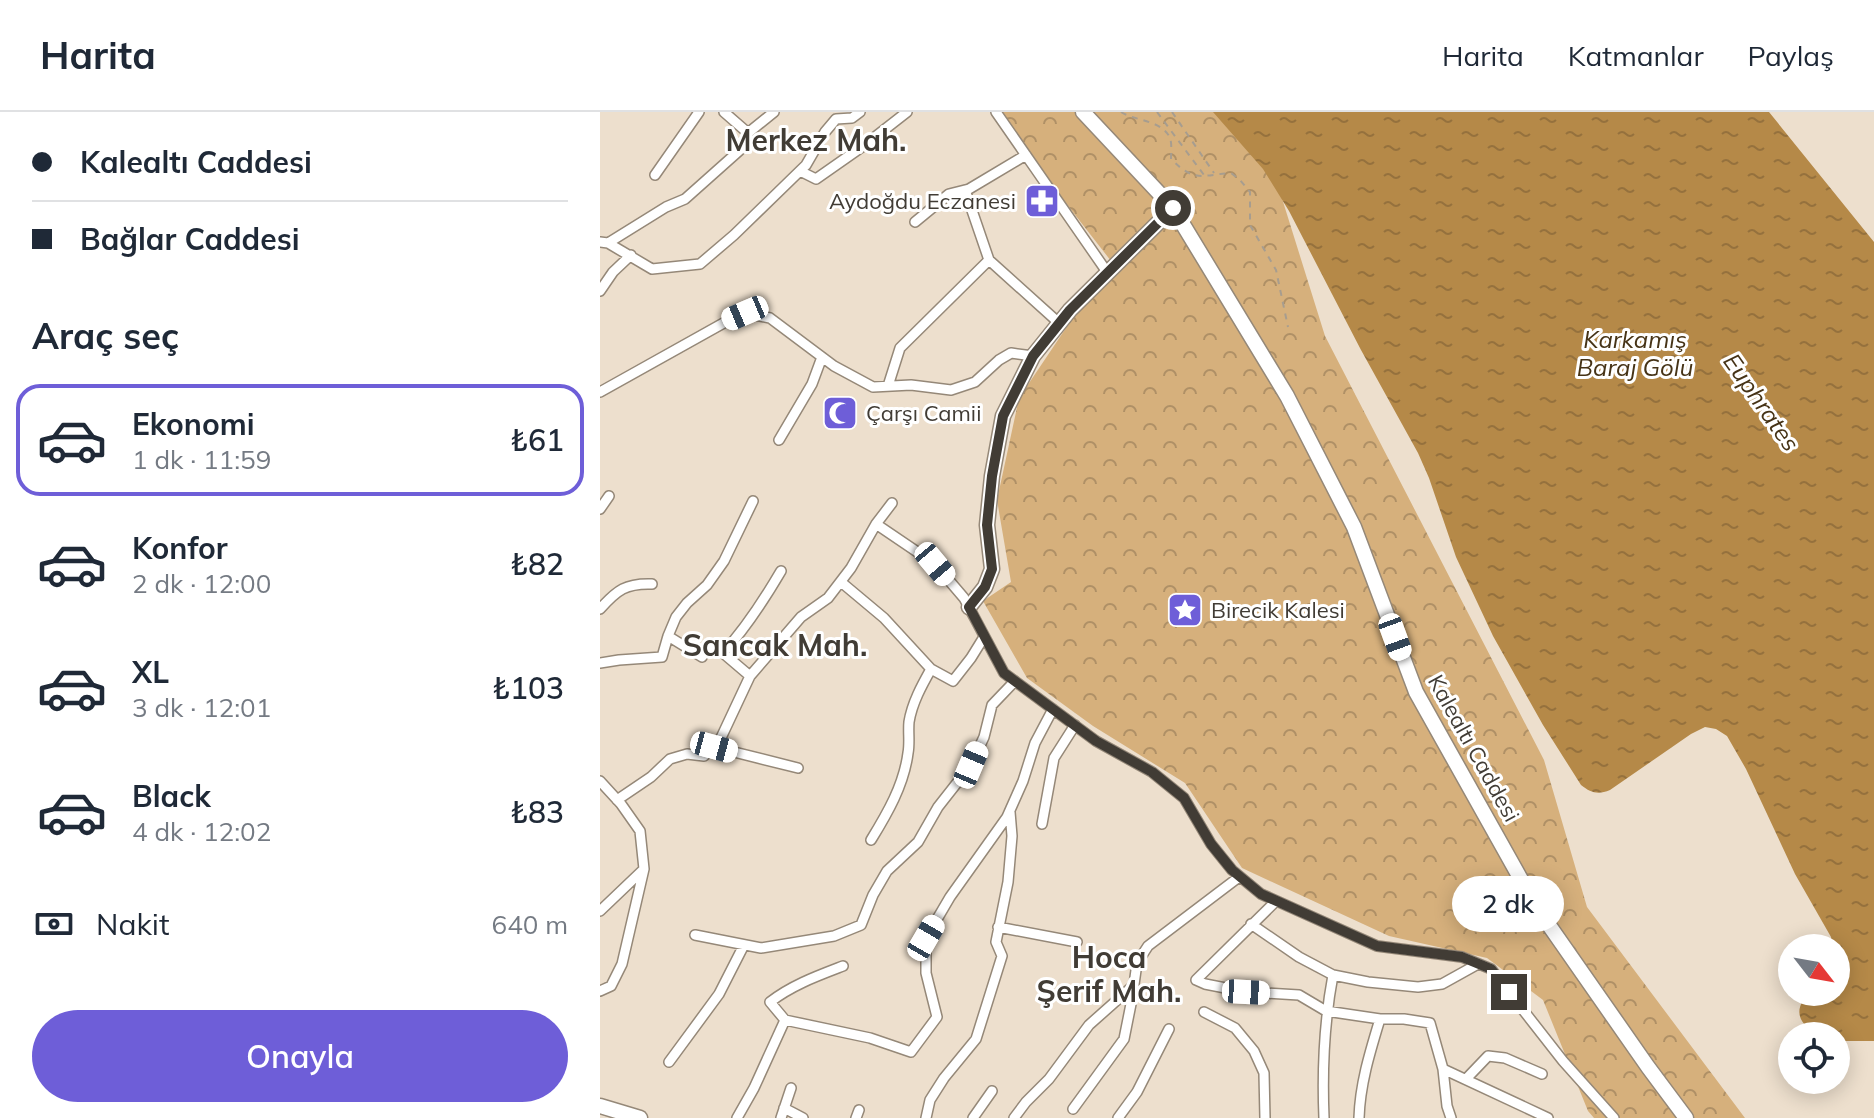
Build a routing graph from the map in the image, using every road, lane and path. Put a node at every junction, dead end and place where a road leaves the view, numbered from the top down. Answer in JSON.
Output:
{"nodes":[{"id":1,"x":699,"y":112,"type":"edge"},
{"id":2,"x":724,"y":112,"type":"edge"},
{"id":3,"x":774,"y":112,"type":"edge"},
{"id":4,"x":860,"y":112,"type":"edge"},
{"id":5,"x":907,"y":112,"type":"edge"},
{"id":6,"x":996,"y":112,"type":"edge"},
{"id":7,"x":1083,"y":112,"type":"edge"},
{"id":8,"x":1121,"y":112,"type":"edge"},
{"id":9,"x":1157,"y":112,"type":"edge"},
{"id":10,"x":1172,"y":112,"type":"edge"},
{"id":11,"x":748,"y":133,"type":"junction"},
{"id":12,"x":1026,"y":155,"type":"junction"},
{"id":13,"x":800,"y":171,"type":"junction"},
{"id":14,"x":1215,"y":174,"type":"junction"},
{"id":15,"x":655,"y":175,"type":"dead end"},
{"id":16,"x":1206,"y":177,"type":"junction"},
{"id":17,"x":965,"y":190,"type":"junction"},
{"id":18,"x":1173,"y":208,"type":"junction"},
{"id":19,"x":915,"y":222,"type":"dead end"},
{"id":20,"x":604,"y":242,"type":"edge"},
{"id":21,"x":631,"y":255,"type":"junction"},
{"id":22,"x":989,"y":260,"type":"junction"},
{"id":23,"x":1107,"y":272,"type":"junction"},
{"id":24,"x":600,"y":291,"type":"edge"},
{"id":25,"x":1059,"y":323,"type":"junction"},
{"id":26,"x":1288,"y":327,"type":"dead end"},
{"id":27,"x":1033,"y":356,"type":"junction"},
{"id":28,"x":822,"y":357,"type":"junction"},
{"id":29,"x":888,"y":386,"type":"junction"},
{"id":30,"x":600,"y":392,"type":"edge"},
{"id":31,"x":779,"y":440,"type":"dead end"},
{"id":32,"x":609,"y":496,"type":"dead end"},
{"id":33,"x":753,"y":501,"type":"dead end"},
{"id":34,"x":892,"y":503,"type":"dead end"},
{"id":35,"x":600,"y":509,"type":"edge"},
{"id":36,"x":876,"y":524,"type":"junction"},
{"id":37,"x":781,"y":571,"type":"dead end"},
{"id":38,"x":841,"y":582,"type":"junction"},
{"id":39,"x":652,"y":584,"type":"dead end"},
{"id":40,"x":969,"y":607,"type":"junction"},
{"id":41,"x":600,"y":609,"type":"edge"},
{"id":42,"x":668,"y":636,"type":"junction"},
{"id":43,"x":984,"y":637,"type":"junction"},
{"id":44,"x":723,"y":653,"type":"junction"},
{"id":45,"x":600,"y":663,"type":"edge"},
{"id":46,"x":931,"y":669,"type":"junction"},
{"id":47,"x":750,"y":676,"type":"junction"},
{"id":48,"x":1015,"y":681,"type":"junction"},
{"id":49,"x":1053,"y":709,"type":"junction"},
{"id":50,"x":1075,"y":725,"type":"junction"},
{"id":51,"x":714,"y":747,"type":"junction"},
{"id":52,"x":798,"y":768,"type":"dead end"},
{"id":53,"x":600,"y":781,"type":"edge"},
{"id":54,"x":617,"y":800,"type":"junction"},
{"id":55,"x":1009,"y":811,"type":"junction"},
{"id":56,"x":1042,"y":824,"type":"dead end"},
{"id":57,"x":871,"y":840,"type":"dead end"},
{"id":58,"x":644,"y":869,"type":"junction"},
{"id":59,"x":1239,"y":877,"type":"junction"},
{"id":60,"x":1276,"y":901,"type":"junction"},
{"id":61,"x":600,"y":911,"type":"edge"},
{"id":62,"x":1251,"y":924,"type":"junction"},
{"id":63,"x":998,"y":927,"type":"junction"},
{"id":64,"x":695,"y":935,"type":"dead end"},
{"id":65,"x":1077,"y":942,"type":"dead end"},
{"id":66,"x":744,"y":945,"type":"junction"},
{"id":67,"x":1478,"y":964,"type":"junction"},
{"id":68,"x":843,"y":966,"type":"dead end"},
{"id":69,"x":1333,"y":975,"type":"junction"},
{"id":70,"x":1134,"y":985,"type":"junction"},
{"id":71,"x":600,"y":991,"type":"edge"},
{"id":72,"x":1326,"y":1011,"type":"junction"},
{"id":73,"x":1204,"y":1012,"type":"dead end"},
{"id":74,"x":1380,"y":1019,"type":"junction"},
{"id":75,"x":785,"y":1020,"type":"junction"},
{"id":76,"x":1169,"y":1029,"type":"dead end"},
{"id":77,"x":669,"y":1062,"type":"dead end"},
{"id":78,"x":1443,"y":1069,"type":"junction"},
{"id":79,"x":1542,"y":1074,"type":"dead end"},
{"id":80,"x":1466,"y":1079,"type":"junction"},
{"id":81,"x":791,"y":1088,"type":"dead end"},
{"id":82,"x":992,"y":1091,"type":"dead end"},
{"id":83,"x":600,"y":1106,"type":"edge"},
{"id":84,"x":1073,"y":1109,"type":"dead end"},
{"id":85,"x":783,"y":1113,"type":"edge"},
{"id":86,"x":640,"y":1118,"type":"edge"},
{"id":87,"x":737,"y":1118,"type":"edge"},
{"id":88,"x":803,"y":1118,"type":"edge"},
{"id":89,"x":926,"y":1118,"type":"edge"},
{"id":90,"x":973,"y":1118,"type":"edge"},
{"id":91,"x":1014,"y":1118,"type":"edge"},
{"id":92,"x":1118,"y":1118,"type":"edge"},
{"id":93,"x":1265,"y":1118,"type":"edge"},
{"id":94,"x":1324,"y":1118,"type":"edge"},
{"id":95,"x":1359,"y":1118,"type":"edge"},
{"id":96,"x":1451,"y":1118,"type":"edge"},
{"id":97,"x":1548,"y":1118,"type":"edge"},
{"id":98,"x":1614,"y":1118,"type":"edge"},
{"id":99,"x":1686,"y":1118,"type":"edge"}],
"edges":[{"from":1,"to":15,"type":"street"},
{"from":2,"to":11,"type":"street"},
{"from":3,"to":11,"type":"street"},
{"from":4,"to":13,"type":"street"},
{"from":5,"to":13,"type":"street"},
{"from":6,"to":12,"type":"street"},
{"from":7,"to":18,"type":"street","name":"Kalealtı Caddesi"},
{"from":8,"to":16,"type":"path"},
{"from":9,"to":16,"type":"path"},
{"from":10,"to":14,"type":"path"},
{"from":11,"to":20,"type":"street"},
{"from":12,"to":17,"type":"street"},
{"from":12,"to":23,"type":"street"},
{"from":13,"to":21,"type":"street"},
{"from":14,"to":16,"type":"path"},
{"from":14,"to":26,"type":"path"},
{"from":17,"to":19,"type":"street"},
{"from":17,"to":22,"type":"street"},
{"from":18,"to":23,"type":"street"},
{"from":18,"to":99,"type":"street","name":"Kalealtı Caddesi"},
{"from":20,"to":21,"type":"street"},
{"from":21,"to":24,"type":"street"},
{"from":22,"to":25,"type":"street"},
{"from":22,"to":29,"type":"street"},
{"from":23,"to":25,"type":"street"},
{"from":25,"to":27,"type":"street"},
{"from":27,"to":29,"type":"street"},
{"from":27,"to":40,"type":"street"},
{"from":28,"to":29,"type":"street"},
{"from":28,"to":30,"type":"street"},
{"from":28,"to":31,"type":"street"},
{"from":32,"to":35,"type":"street"},
{"from":33,"to":42,"type":"street"},
{"from":34,"to":36,"type":"street"},
{"from":36,"to":38,"type":"street"},
{"from":36,"to":40,"type":"street"},
{"from":37,"to":44,"type":"street"},
{"from":38,"to":46,"type":"street"},
{"from":38,"to":47,"type":"street"},
{"from":39,"to":41,"type":"street"},
{"from":40,"to":43,"type":"street"},
{"from":42,"to":44,"type":"street"},
{"from":42,"to":45,"type":"street"},
{"from":43,"to":46,"type":"street"},
{"from":43,"to":48,"type":"street"},
{"from":44,"to":47,"type":"street"},
{"from":46,"to":57,"type":"street"},
{"from":47,"to":51,"type":"street"},
{"from":48,"to":49,"type":"street"},
{"from":48,"to":66,"type":"street"},
{"from":49,"to":50,"type":"street"},
{"from":49,"to":55,"type":"street"},
{"from":50,"to":56,"type":"street"},
{"from":50,"to":59,"type":"street"},
{"from":51,"to":52,"type":"street"},
{"from":51,"to":54,"type":"street"},
{"from":53,"to":54,"type":"street"},
{"from":54,"to":58,"type":"street"},
{"from":55,"to":63,"type":"street"},
{"from":55,"to":75,"type":"street"},
{"from":58,"to":61,"type":"street"},
{"from":58,"to":71,"type":"street"},
{"from":59,"to":60,"type":"street"},
{"from":59,"to":70,"type":"street"},
{"from":60,"to":62,"type":"street"},
{"from":60,"to":67,"type":"street"},
{"from":62,"to":69,"type":"street"},
{"from":62,"to":72,"type":"street"},
{"from":63,"to":65,"type":"street"},
{"from":63,"to":89,"type":"street"},
{"from":64,"to":66,"type":"street"},
{"from":66,"to":77,"type":"street"},
{"from":67,"to":69,"type":"street"},
{"from":67,"to":98,"type":"street"},
{"from":68,"to":75,"type":"street"},
{"from":69,"to":72,"type":"street"},
{"from":70,"to":84,"type":"street"},
{"from":70,"to":91,"type":"street"},
{"from":72,"to":74,"type":"street"},
{"from":72,"to":94,"type":"street"},
{"from":73,"to":93,"type":"street"},
{"from":74,"to":78,"type":"street"},
{"from":74,"to":95,"type":"street"},
{"from":75,"to":87,"type":"street"},
{"from":76,"to":92,"type":"street"},
{"from":78,"to":80,"type":"street"},
{"from":78,"to":96,"type":"street"},
{"from":79,"to":80,"type":"street"},
{"from":80,"to":97,"type":"street"},
{"from":81,"to":85,"type":"street"},
{"from":82,"to":90,"type":"street"},
{"from":83,"to":86,"type":"street"},
{"from":85,"to":88,"type":"street"}]}
